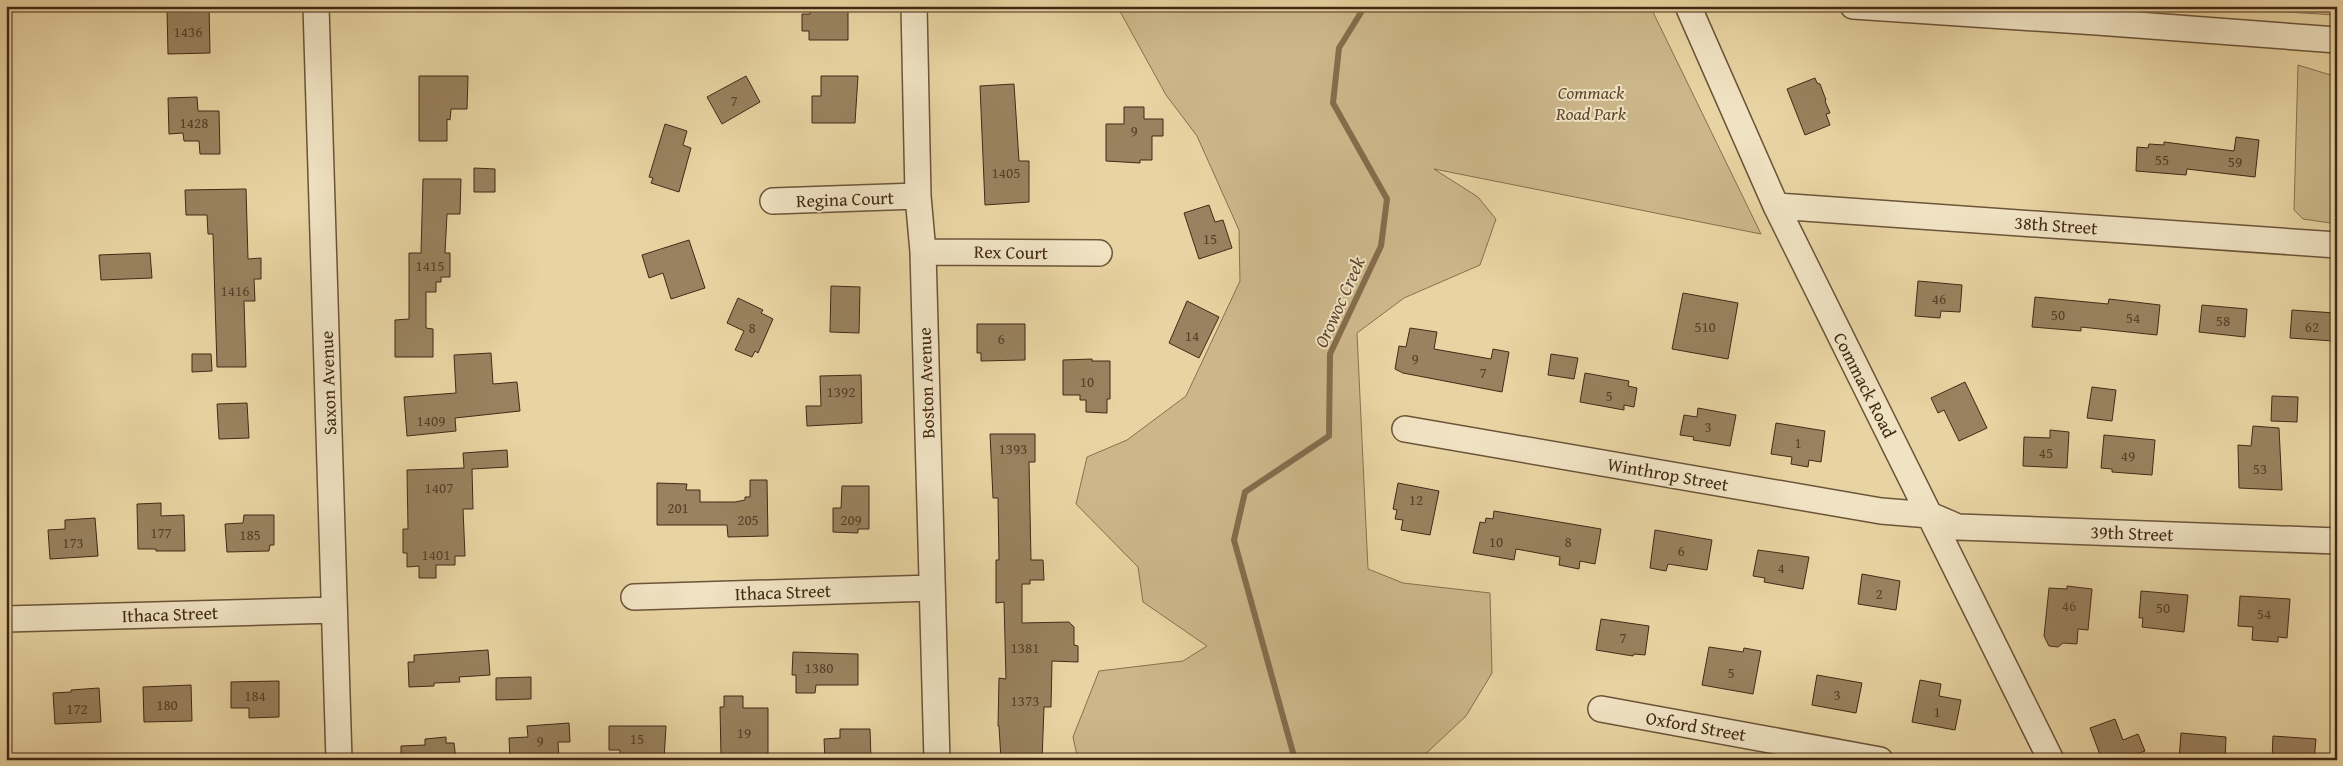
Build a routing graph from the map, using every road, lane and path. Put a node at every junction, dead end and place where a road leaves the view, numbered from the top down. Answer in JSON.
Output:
{"nodes":[{"id":1,"x":316,"y":6,"type":"edge"},
{"id":2,"x":914,"y":6,"type":"edge"},
{"id":3,"x":1688,"y":6,"type":"edge"},
{"id":4,"x":1853,"y":6,"type":"edge"},
{"id":5,"x":2337,"y":40,"type":"edge"},
{"id":6,"x":918,"y":196,"type":"junction"},
{"id":7,"x":773,"y":201,"type":"dead end"},
{"id":8,"x":1776,"y":206,"type":"junction"},
{"id":9,"x":2337,"y":245,"type":"edge"},
{"id":10,"x":922,"y":252,"type":"junction"},
{"id":11,"x":1099,"y":253,"type":"dead end"},
{"id":12,"x":1405,"y":429,"type":"dead end"},
{"id":13,"x":1930,"y":516,"type":"junction"},
{"id":14,"x":2337,"y":541,"type":"edge"},
{"id":15,"x":932,"y":588,"type":"junction"},
{"id":16,"x":634,"y":596,"type":"dead end"},
{"id":17,"x":334,"y":610,"type":"junction"},
{"id":18,"x":6,"y":619,"type":"edge"},
{"id":19,"x":1600,"y":708,"type":"dead end"},
{"id":20,"x":339,"y":760,"type":"edge"},
{"id":21,"x":936,"y":760,"type":"edge"},
{"id":22,"x":1880,"y":760,"type":"edge"},
{"id":23,"x":2051,"y":760,"type":"edge"}],
"edges":[{"from":1,"to":17,"type":"street","name":"Saxon Avenue"},
{"from":2,"to":6,"type":"street","name":"Boston Avenue"},
{"from":3,"to":8,"type":"street","name":"Commack Road"},
{"from":4,"to":5,"type":"street"},
{"from":6,"to":7,"type":"street","name":"Regina Court"},
{"from":6,"to":10,"type":"street","name":"Boston Avenue"},
{"from":8,"to":9,"type":"street","name":"38th Street"},
{"from":8,"to":13,"type":"street","name":"Commack Road"},
{"from":10,"to":11,"type":"street","name":"Rex Court"},
{"from":10,"to":15,"type":"street","name":"Boston Avenue"},
{"from":12,"to":13,"type":"street","name":"Winthrop Street"},
{"from":13,"to":14,"type":"street","name":"39th Street"},
{"from":13,"to":23,"type":"street","name":"Commack Road"},
{"from":15,"to":16,"type":"street","name":"Ithaca Street"},
{"from":15,"to":21,"type":"street","name":"Boston Avenue"},
{"from":17,"to":18,"type":"street","name":"Ithaca Street"},
{"from":17,"to":20,"type":"street","name":"Saxon Avenue"},
{"from":19,"to":22,"type":"street","name":"Oxford Street"}]}
